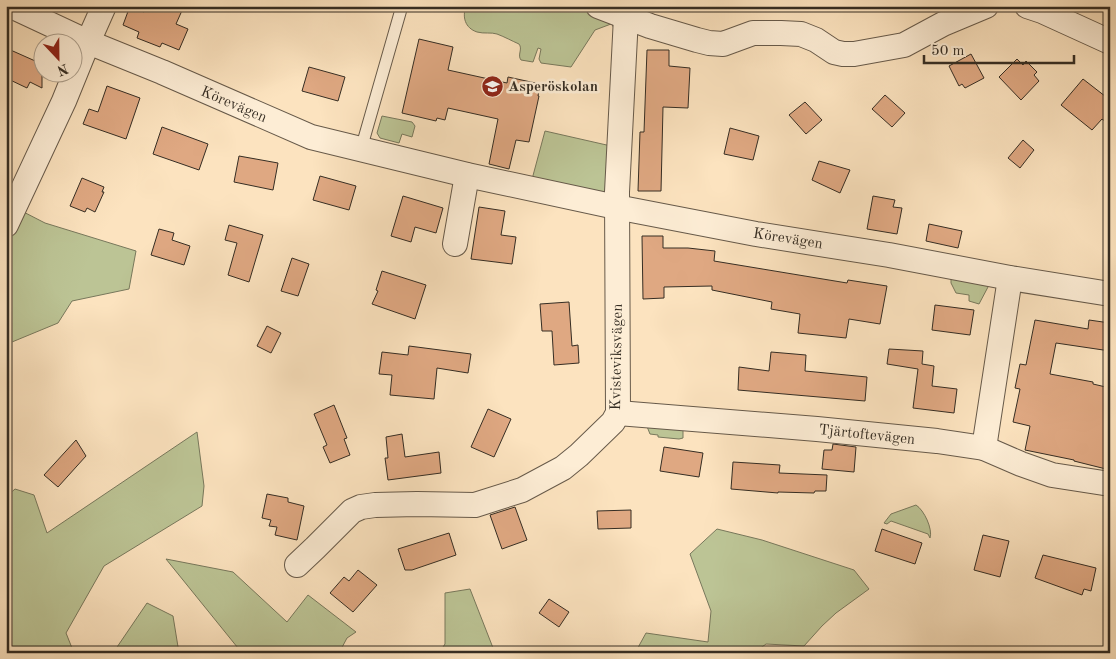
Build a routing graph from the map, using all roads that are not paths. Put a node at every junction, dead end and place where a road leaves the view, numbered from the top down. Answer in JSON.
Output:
{"nodes":[{"id":1,"x":11,"y":6,"type":"edge"},
{"id":2,"x":104,"y":6,"type":"edge"},
{"id":3,"x":402,"y":6,"type":"edge"},
{"id":4,"x":598,"y":6,"type":"edge"},
{"id":5,"x":986,"y":6,"type":"edge"},
{"id":6,"x":1027,"y":6,"type":"edge"},
{"id":7,"x":626,"y":18,"type":"junction"},
{"id":8,"x":88,"y":42,"type":"junction"},
{"id":9,"x":1110,"y":42,"type":"edge"},
{"id":10,"x":361,"y":149,"type":"junction"},
{"id":11,"x":467,"y":175,"type":"junction"},
{"id":12,"x":616,"y":207,"type":"junction"},
{"id":13,"x":6,"y":225,"type":"edge"},
{"id":14,"x":455,"y":244,"type":"dead end"},
{"id":15,"x":1010,"y":278,"type":"junction"},
{"id":16,"x":1110,"y":294,"type":"edge"},
{"id":17,"x":618,"y":412,"type":"junction"},
{"id":18,"x":984,"y":448,"type":"junction"},
{"id":19,"x":1110,"y":484,"type":"edge"},
{"id":20,"x":297,"y":565,"type":"dead end"}],
"edges":[{"from":1,"to":8,"type":"street","name":"Körevägen"},
{"from":2,"to":8,"type":"street"},
{"from":3,"to":10,"type":"lane"},
{"from":4,"to":7,"type":"street"},
{"from":5,"to":7,"type":"street"},
{"from":6,"to":9,"type":"street"},
{"from":7,"to":12,"type":"street","name":"Kvisteviksvägen"},
{"from":8,"to":10,"type":"street","name":"Körevägen"},
{"from":8,"to":13,"type":"street"},
{"from":10,"to":11,"type":"street","name":"Körevägen"},
{"from":11,"to":12,"type":"street","name":"Körevägen"},
{"from":11,"to":14,"type":"street"},
{"from":12,"to":15,"type":"street","name":"Körevägen"},
{"from":12,"to":17,"type":"street","name":"Kvisteviksvägen"},
{"from":15,"to":16,"type":"street","name":"Körevägen"},
{"from":15,"to":18,"type":"street"},
{"from":17,"to":18,"type":"street","name":"Tjärtoftevägen"},
{"from":17,"to":20,"type":"street","name":"Kvisteviksvägen"},
{"from":18,"to":19,"type":"street","name":"Tjärtoftevägen"}]}
